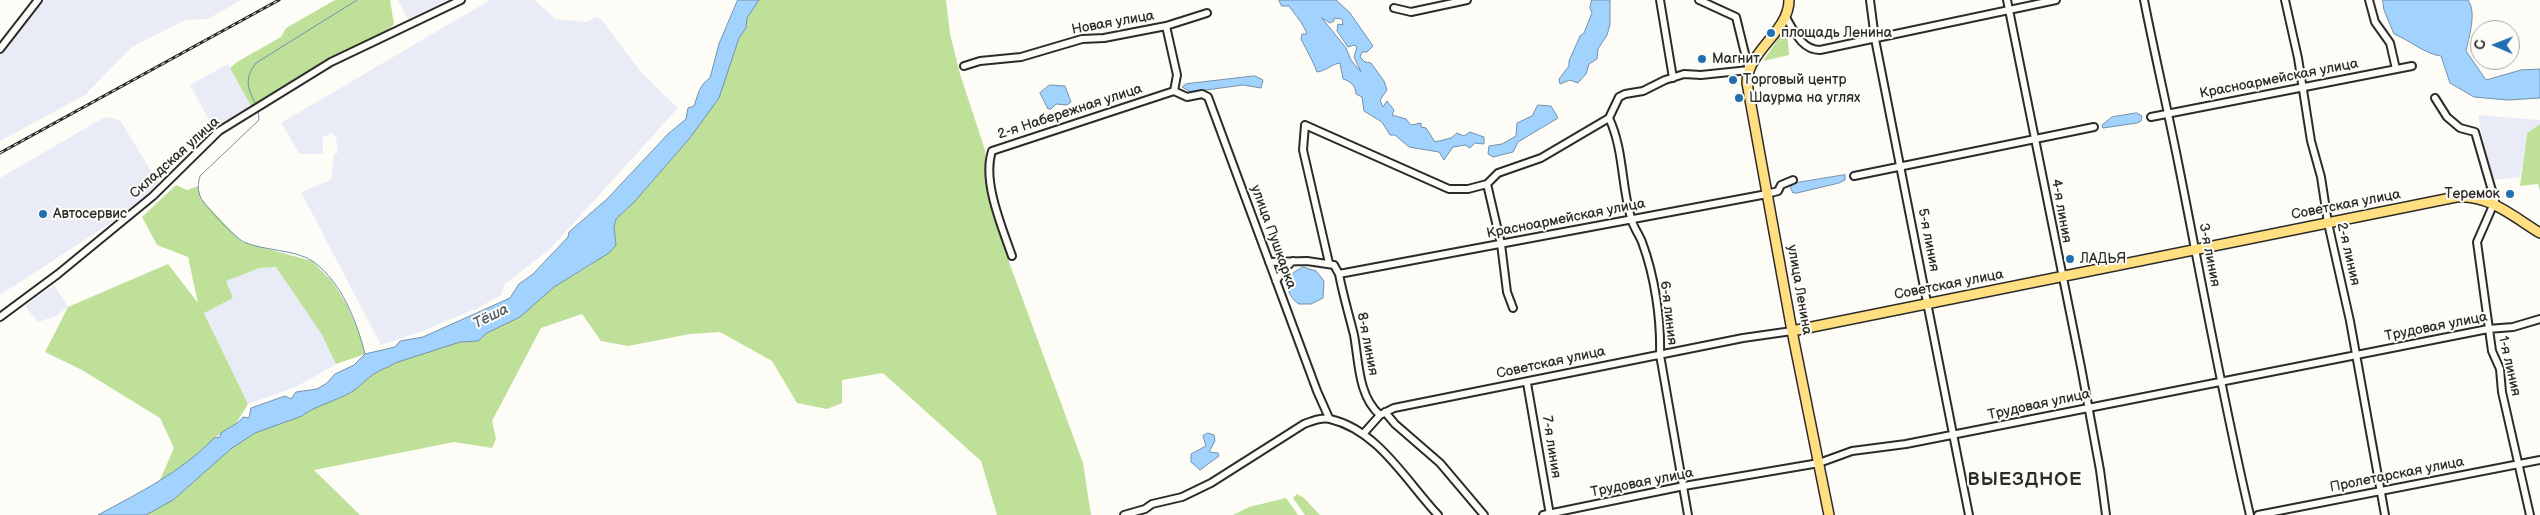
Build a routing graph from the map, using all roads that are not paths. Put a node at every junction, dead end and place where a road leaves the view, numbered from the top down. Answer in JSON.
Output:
{"nodes":[{"id":1,"x":38,"y":0,"type":"edge"},
{"id":2,"x":461,"y":0,"type":"edge"},
{"id":3,"x":1467,"y":0,"type":"edge"},
{"id":4,"x":1660,"y":0,"type":"edge"},
{"id":5,"x":1699,"y":0,"type":"edge"},
{"id":6,"x":1789,"y":0,"type":"edge"},
{"id":7,"x":1870,"y":0,"type":"edge"},
{"id":8,"x":2006,"y":0,"type":"edge"},
{"id":9,"x":2056,"y":0,"type":"edge"},
{"id":10,"x":2144,"y":0,"type":"edge"},
{"id":11,"x":2285,"y":0,"type":"edge"},
{"id":12,"x":2369,"y":0,"type":"edge"},
{"id":13,"x":1394,"y":8,"type":"dead end"},
{"id":14,"x":2009,"y":10,"type":"junction"},
{"id":15,"x":1207,"y":13,"type":"dead end"},
{"id":16,"x":1785,"y":16,"type":"junction"},
{"id":17,"x":1166,"y":26,"type":"junction"},
{"id":18,"x":1875,"y":39,"type":"junction"},
{"id":19,"x":0,"y":50,"type":"edge"},
{"id":20,"x":964,"y":66,"type":"dead end"},
{"id":21,"x":2412,"y":66,"type":"dead end"},
{"id":22,"x":2396,"y":69,"type":"junction"},
{"id":23,"x":1749,"y":70,"type":"junction"},
{"id":24,"x":1673,"y":78,"type":"junction"},
{"id":25,"x":2303,"y":88,"type":"junction"},
{"id":26,"x":1174,"y":90,"type":"junction"},
{"id":27,"x":2435,"y":98,"type":"dead end"},
{"id":28,"x":2167,"y":114,"type":"junction"},
{"id":29,"x":2150,"y":117,"type":"dead end"},
{"id":30,"x":1609,"y":118,"type":"junction"},
{"id":31,"x":2094,"y":127,"type":"dead end"},
{"id":32,"x":2034,"y":140,"type":"junction"},
{"id":33,"x":1901,"y":166,"type":"junction"},
{"id":34,"x":1854,"y":176,"type":"dead end"},
{"id":35,"x":1793,"y":180,"type":"dead end"},
{"id":36,"x":1488,"y":184,"type":"junction"},
{"id":37,"x":1767,"y":194,"type":"junction"},
{"id":38,"x":2493,"y":204,"type":"junction"},
{"id":39,"x":1631,"y":220,"type":"junction"},
{"id":40,"x":2328,"y":223,"type":"junction"},
{"id":41,"x":2540,"y":233,"type":"edge"},
{"id":42,"x":1501,"y":244,"type":"junction"},
{"id":43,"x":2194,"y":250,"type":"junction"},
{"id":44,"x":1012,"y":256,"type":"dead end"},
{"id":45,"x":1294,"y":261,"type":"junction"},
{"id":46,"x":1269,"y":262,"type":"junction"},
{"id":47,"x":1329,"y":263,"type":"junction"},
{"id":48,"x":1339,"y":274,"type":"junction"},
{"id":49,"x":2061,"y":277,"type":"junction"},
{"id":50,"x":1276,"y":281,"type":"junction"},
{"id":51,"x":1927,"y":304,"type":"junction"},
{"id":52,"x":1513,"y":308,"type":"dead end"},
{"id":53,"x":0,"y":317,"type":"edge"},
{"id":54,"x":2540,"y":319,"type":"edge"},
{"id":55,"x":2488,"y":329,"type":"junction"},
{"id":56,"x":1792,"y":331,"type":"junction"},
{"id":57,"x":1660,"y":355,"type":"junction"},
{"id":58,"x":2354,"y":356,"type":"junction"},
{"id":59,"x":2222,"y":382,"type":"junction"},
{"id":60,"x":1527,"y":383,"type":"junction"},
{"id":61,"x":2088,"y":409,"type":"junction"},
{"id":62,"x":1383,"y":414,"type":"junction"},
{"id":63,"x":1329,"y":418,"type":"junction"},
{"id":64,"x":1364,"y":433,"type":"junction"},
{"id":65,"x":1955,"y":435,"type":"junction"},
{"id":66,"x":2540,"y":460,"type":"edge"},
{"id":67,"x":1819,"y":463,"type":"junction"},
{"id":68,"x":2519,"y":464,"type":"junction"},
{"id":69,"x":1684,"y":486,"type":"junction"},
{"id":70,"x":2381,"y":491,"type":"junction"},
{"id":71,"x":1124,"y":515,"type":"edge"},
{"id":72,"x":1438,"y":515,"type":"edge"},
{"id":73,"x":1484,"y":515,"type":"edge"},
{"id":74,"x":1547,"y":515,"type":"edge"},
{"id":75,"x":1688,"y":515,"type":"edge"},
{"id":76,"x":1829,"y":515,"type":"edge"},
{"id":77,"x":1969,"y":515,"type":"edge"},
{"id":78,"x":2106,"y":515,"type":"edge"},
{"id":79,"x":2250,"y":515,"type":"edge"},
{"id":80,"x":2258,"y":515,"type":"edge"},
{"id":81,"x":2385,"y":515,"type":"edge"},
{"id":82,"x":2530,"y":515,"type":"edge"}],
"edges":[{"from":1,"to":19,"type":"street"},
{"from":2,"to":53,"type":"street","name":"Складская улица"},
{"from":3,"to":13,"type":"street"},
{"from":4,"to":24,"type":"street"},
{"from":5,"to":23,"type":"street"},
{"from":6,"to":16,"type":"main road"},
{"from":7,"to":18,"type":"street","name":"5-я линия"},
{"from":8,"to":14,"type":"street","name":"4-я линия"},
{"from":9,"to":14,"type":"street"},
{"from":10,"to":28,"type":"street","name":"3-я линия"},
{"from":11,"to":25,"type":"street","name":"2-я линия"},
{"from":12,"to":22,"type":"street"},
{"from":14,"to":18,"type":"street"},
{"from":14,"to":32,"type":"street","name":"4-я линия"},
{"from":15,"to":17,"type":"street","name":"Новая улица"},
{"from":16,"to":18,"type":"street"},
{"from":16,"to":23,"type":"main road"},
{"from":17,"to":20,"type":"street","name":"Новая улица"},
{"from":17,"to":26,"type":"street"},
{"from":18,"to":33,"type":"street","name":"5-я линия"},
{"from":21,"to":22,"type":"street","name":"Красноармейская улица"},
{"from":22,"to":25,"type":"street","name":"Красноармейская улица"},
{"from":23,"to":24,"type":"street"},
{"from":23,"to":37,"type":"main road","name":"улица Ленина"},
{"from":24,"to":30,"type":"street"},
{"from":25,"to":28,"type":"street","name":"Красноармейская улица"},
{"from":25,"to":40,"type":"street","name":"2-я линия"},
{"from":26,"to":44,"type":"street","name":"2-я Набережная улица"},
{"from":26,"to":46,"type":"street","name":"улица Пушкарка"},
{"from":27,"to":38,"type":"street"},
{"from":28,"to":29,"type":"street","name":"Красноармейская улица"},
{"from":28,"to":43,"type":"street","name":"3-я линия"},
{"from":30,"to":36,"type":"street"},
{"from":30,"to":39,"type":"street","name":"6-я линия"},
{"from":31,"to":32,"type":"street"},
{"from":32,"to":33,"type":"street"},
{"from":32,"to":49,"type":"street","name":"4-я линия"},
{"from":33,"to":34,"type":"street"},
{"from":33,"to":51,"type":"street","name":"5-я линия"},
{"from":35,"to":37,"type":"street","name":"Красноармейская улица"},
{"from":36,"to":42,"type":"street"},
{"from":36,"to":47,"type":"street"},
{"from":37,"to":39,"type":"street","name":"Красноармейская улица"},
{"from":37,"to":56,"type":"main road","name":"улица Ленина"},
{"from":38,"to":40,"type":"main road","name":"Советская улица"},
{"from":38,"to":41,"type":"main road","name":"Советская улица"},
{"from":38,"to":55,"type":"street","name":"1-я линия"},
{"from":39,"to":42,"type":"street","name":"Красноармейская улица"},
{"from":39,"to":57,"type":"street","name":"6-я линия"},
{"from":40,"to":43,"type":"main road","name":"Советская улица"},
{"from":40,"to":58,"type":"street","name":"2-я линия"},
{"from":42,"to":48,"type":"street","name":"Красноармейская улица"},
{"from":42,"to":52,"type":"street"},
{"from":43,"to":49,"type":"main road","name":"Советская улица"},
{"from":43,"to":59,"type":"street","name":"3-я линия"},
{"from":45,"to":46,"type":"street"},
{"from":45,"to":47,"type":"street"},
{"from":45,"to":50,"type":"street"},
{"from":46,"to":50,"type":"street","name":"улица Пушкарка"},
{"from":47,"to":48,"type":"street"},
{"from":48,"to":62,"type":"street","name":"8-я линия"},
{"from":49,"to":51,"type":"main road","name":"Советская улица"},
{"from":49,"to":61,"type":"street","name":"4-я линия"},
{"from":50,"to":63,"type":"street","name":"улица Пушкарка"},
{"from":51,"to":56,"type":"main road","name":"Советская улица"},
{"from":51,"to":65,"type":"street","name":"5-я линия"},
{"from":54,"to":55,"type":"street","name":"Трудовая улица"},
{"from":55,"to":58,"type":"street","name":"Трудовая улица"},
{"from":55,"to":68,"type":"street","name":"1-я линия"},
{"from":56,"to":57,"type":"street","name":"Советская улица"},
{"from":56,"to":67,"type":"main road","name":"улица Ленина"},
{"from":57,"to":60,"type":"street","name":"Советская улица"},
{"from":57,"to":69,"type":"street","name":"6-я линия"},
{"from":58,"to":59,"type":"street","name":"Трудовая улица"},
{"from":58,"to":70,"type":"street","name":"2-я линия"},
{"from":59,"to":61,"type":"street","name":"Трудовая улица"},
{"from":59,"to":79,"type":"street","name":"3-я линия"},
{"from":60,"to":62,"type":"street","name":"Советская улица"},
{"from":60,"to":74,"type":"street","name":"7-я линия"},
{"from":61,"to":65,"type":"street","name":"Трудовая улица"},
{"from":61,"to":78,"type":"street","name":"4-я линия"},
{"from":62,"to":64,"type":"street"},
{"from":62,"to":73,"type":"street","name":"8-я линия"},
{"from":63,"to":64,"type":"street"},
{"from":63,"to":71,"type":"street"},
{"from":64,"to":72,"type":"street"},
{"from":65,"to":67,"type":"street","name":"Трудовая улица"},
{"from":65,"to":77,"type":"street","name":"5-я линия"},
{"from":66,"to":68,"type":"street","name":"Пролетарская улица"},
{"from":67,"to":69,"type":"street","name":"Трудовая улица"},
{"from":67,"to":76,"type":"main road","name":"улица Ленина"},
{"from":68,"to":70,"type":"street","name":"Пролетарская улица"},
{"from":68,"to":82,"type":"street","name":"1-я линия"},
{"from":69,"to":74,"type":"street","name":"Трудовая улица"},
{"from":69,"to":75,"type":"street","name":"6-я линия"},
{"from":70,"to":80,"type":"street","name":"Пролетарская улица"},
{"from":70,"to":81,"type":"street","name":"2-я линия"}]}
